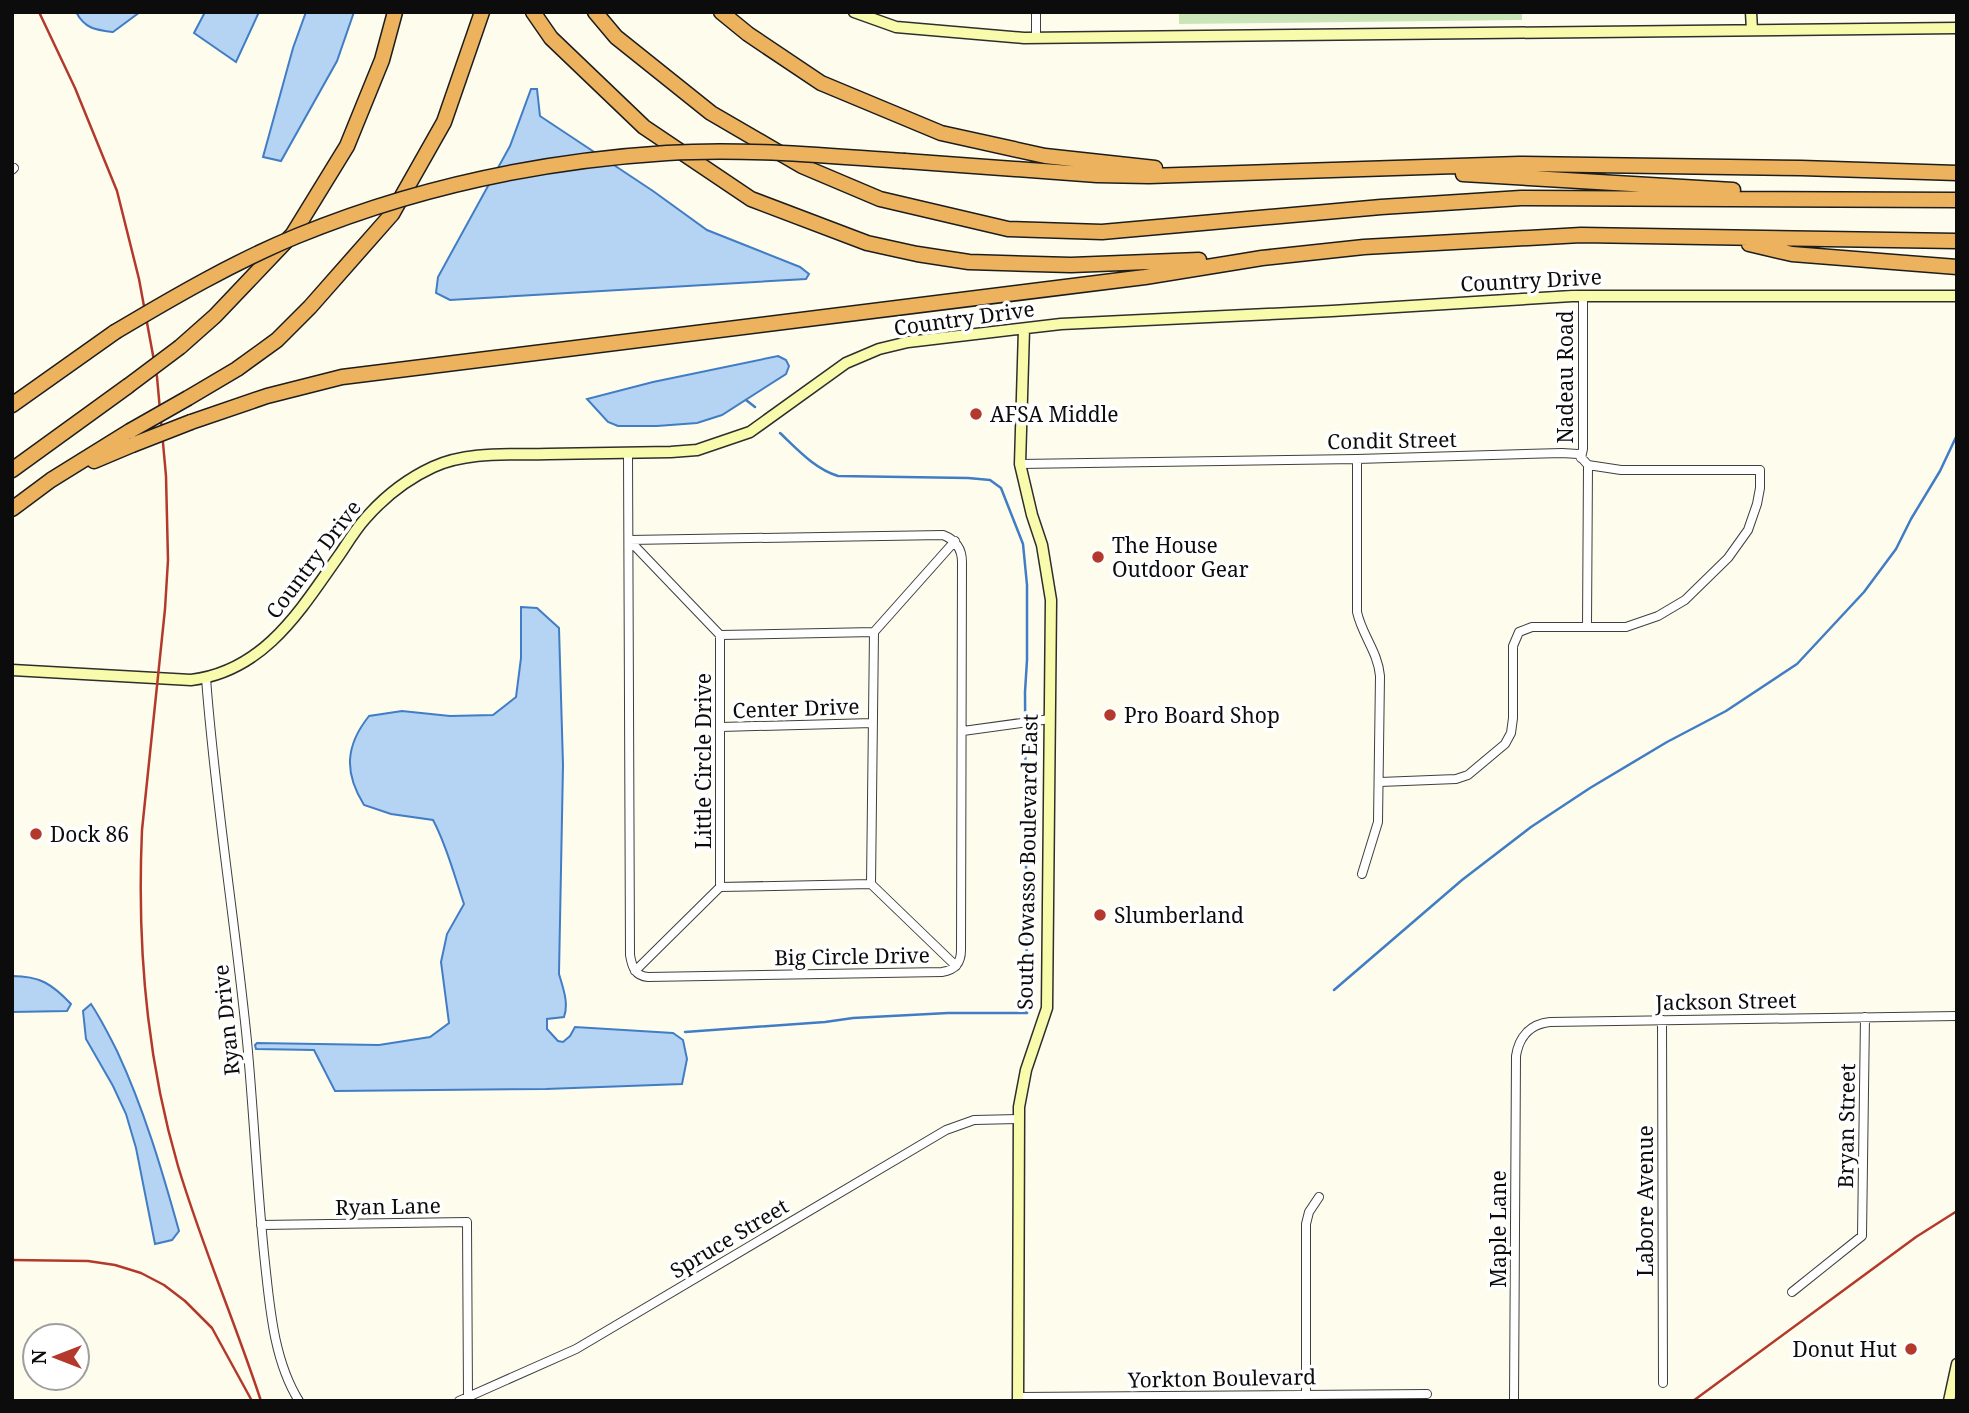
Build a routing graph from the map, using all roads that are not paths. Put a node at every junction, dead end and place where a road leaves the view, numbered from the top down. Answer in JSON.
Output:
{"nodes":[{"id":1,"x":395,"y":12,"type":"edge"},
{"id":2,"x":533,"y":12,"type":"edge"},
{"id":3,"x":595,"y":12,"type":"edge"},
{"id":4,"x":721,"y":12,"type":"edge"},
{"id":5,"x":854,"y":12,"type":"edge"},
{"id":6,"x":1037,"y":12,"type":"edge"},
{"id":7,"x":1751,"y":12,"type":"edge"},
{"id":8,"x":481,"y":15,"type":"edge"},
{"id":9,"x":1957,"y":28,"type":"edge"},
{"id":10,"x":1752,"y":30,"type":"junction"},
{"id":11,"x":1037,"y":37,"type":"junction"},
{"id":12,"x":1385,"y":169,"type":"junction"},
{"id":13,"x":1202,"y":173,"type":"junction"},
{"id":14,"x":1957,"y":173,"type":"edge"},
{"id":15,"x":1895,"y":200,"type":"junction"},
{"id":16,"x":1957,"y":200,"type":"edge"},
{"id":17,"x":1724,"y":238,"type":"junction"},
{"id":18,"x":1957,"y":241,"type":"edge"},
{"id":19,"x":1262,"y":258,"type":"junction"},
{"id":20,"x":1957,"y":267,"type":"edge"},
{"id":21,"x":1583,"y":295,"type":"junction"},
{"id":22,"x":1957,"y":296,"type":"edge"},
{"id":23,"x":1024,"y":329,"type":"junction"},
{"id":24,"x":12,"y":405,"type":"edge"},
{"id":25,"x":131,"y":438,"type":"junction"},
{"id":26,"x":628,"y":453,"type":"junction"},
{"id":27,"x":1581,"y":458,"type":"junction"},
{"id":28,"x":1357,"y":459,"type":"junction"},
{"id":29,"x":1020,"y":464,"type":"junction"},
{"id":30,"x":1588,"y":465,"type":"junction"},
{"id":31,"x":12,"y":470,"type":"edge"},
{"id":32,"x":12,"y":509,"type":"edge"},
{"id":33,"x":629,"y":540,"type":"junction"},
{"id":34,"x":955,"y":541,"type":"junction"},
{"id":35,"x":1587,"y":627,"type":"junction"},
{"id":36,"x":874,"y":632,"type":"junction"},
{"id":37,"x":720,"y":635,"type":"junction"},
{"id":38,"x":12,"y":670,"type":"edge"},
{"id":39,"x":206,"y":678,"type":"junction"},
{"id":40,"x":1050,"y":719,"type":"junction"},
{"id":41,"x":873,"y":723,"type":"junction"},
{"id":42,"x":721,"y":727,"type":"junction"},
{"id":43,"x":963,"y":731,"type":"junction"},
{"id":44,"x":1380,"y":782,"type":"junction"},
{"id":45,"x":1362,"y":874,"type":"dead end"},
{"id":46,"x":872,"y":884,"type":"junction"},
{"id":47,"x":720,"y":887,"type":"junction"},
{"id":48,"x":956,"y":966,"type":"junction"},
{"id":49,"x":635,"y":971,"type":"junction"},
{"id":50,"x":1957,"y":1016,"type":"edge"},
{"id":51,"x":1865,"y":1017,"type":"junction"},
{"id":52,"x":1662,"y":1020,"type":"junction"},
{"id":53,"x":1516,"y":1056,"type":"joint"},
{"id":54,"x":1019,"y":1119,"type":"junction"},
{"id":55,"x":1319,"y":1197,"type":"dead end"},
{"id":56,"x":261,"y":1225,"type":"junction"},
{"id":57,"x":1792,"y":1292,"type":"dead end"},
{"id":58,"x":1957,"y":1364,"type":"edge"},
{"id":59,"x":1663,"y":1382,"type":"dead end"},
{"id":60,"x":1306,"y":1394,"type":"junction"},
{"id":61,"x":1427,"y":1394,"type":"dead end"},
{"id":62,"x":1950,"y":1398,"type":"edge"},
{"id":63,"x":464,"y":1399,"type":"edge"},
{"id":64,"x":1018,"y":1399,"type":"edge"},
{"id":65,"x":299,"y":1401,"type":"edge"},
{"id":66,"x":1514,"y":1401,"type":"edge"}],
"edges":[{"from":1,"to":31,"type":"highway","bridge":true},
{"from":2,"to":19,"type":"highway"},
{"from":3,"to":15,"type":"highway"},
{"from":4,"to":13,"type":"highway"},
{"from":5,"to":11,"type":"street"},
{"from":6,"to":11,"type":"street"},
{"from":7,"to":10,"type":"street"},
{"from":8,"to":25,"type":"highway","bridge":true},
{"from":9,"to":10,"type":"street"},
{"from":10,"to":11,"type":"street"},
{"from":12,"to":13,"type":"highway"},
{"from":12,"to":14,"type":"highway"},
{"from":12,"to":15,"type":"highway"},
{"from":13,"to":24,"type":"highway","bridge":true},
{"from":15,"to":16,"type":"highway"},
{"from":17,"to":18,"type":"highway"},
{"from":17,"to":19,"type":"highway"},
{"from":17,"to":20,"type":"highway"},
{"from":19,"to":25,"type":"highway","bridge":true},
{"from":21,"to":22,"type":"street","name":"Country Drive"},
{"from":21,"to":23,"type":"street","name":"Country Drive"},
{"from":21,"to":27,"type":"street","name":"Nadeau Road"},
{"from":23,"to":26,"type":"street","name":"Country Drive"},
{"from":23,"to":29,"type":"street","name":"South Owasso Boulevard East"},
{"from":25,"to":32,"type":"highway"},
{"from":26,"to":33,"type":"street"},
{"from":26,"to":39,"type":"street","name":"Country Drive"},
{"from":27,"to":28,"type":"street","name":"Condit Street"},
{"from":27,"to":30,"type":"street"},
{"from":28,"to":29,"type":"street","name":"Condit Street"},
{"from":28,"to":44,"type":"street"},
{"from":29,"to":40,"type":"street","name":"South Owasso Boulevard East"},
{"from":30,"to":35,"type":"street","name":"Nadeau Road"},
{"from":30,"to":35,"type":"street"},
{"from":33,"to":34,"type":"street"},
{"from":33,"to":37,"type":"street"},
{"from":33,"to":49,"type":"street"},
{"from":34,"to":36,"type":"street"},
{"from":34,"to":43,"type":"street","name":"Big Circle Drive"},
{"from":35,"to":44,"type":"street"},
{"from":36,"to":37,"type":"street"},
{"from":36,"to":41,"type":"street"},
{"from":37,"to":42,"type":"street","name":"Little Circle Drive"},
{"from":38,"to":39,"type":"street","name":"Country Drive"},
{"from":39,"to":56,"type":"street","name":"Ryan Drive"},
{"from":40,"to":43,"type":"street"},
{"from":40,"to":54,"type":"street","name":"South Owasso Boulevard East"},
{"from":41,"to":42,"type":"street","name":"Center Drive"},
{"from":41,"to":46,"type":"street"},
{"from":42,"to":47,"type":"street","name":"Little Circle Drive"},
{"from":43,"to":48,"type":"street","name":"Big Circle Drive"},
{"from":44,"to":45,"type":"street"},
{"from":46,"to":47,"type":"street"},
{"from":46,"to":48,"type":"street"},
{"from":47,"to":49,"type":"street"},
{"from":48,"to":49,"type":"street","name":"Big Circle Drive"},
{"from":50,"to":51,"type":"street","name":"Jackson Street"},
{"from":51,"to":52,"type":"street","name":"Jackson Street"},
{"from":51,"to":57,"type":"street","name":"Bryan Street"},
{"from":52,"to":53,"type":"street","name":"Jackson Street"},
{"from":52,"to":59,"type":"street","name":"Labore Avenue"},
{"from":53,"to":66,"type":"street","name":"Maple Lane"},
{"from":54,"to":63,"type":"street","name":"Spruce Street"},
{"from":54,"to":64,"type":"street","name":"South Owasso Boulevard East"},
{"from":55,"to":60,"type":"street"},
{"from":56,"to":63,"type":"street","name":"Ryan Lane"},
{"from":56,"to":65,"type":"street","name":"Ryan Drive"},
{"from":58,"to":62,"type":"street"},
{"from":60,"to":61,"type":"street","name":"Yorkton Boulevard"},
{"from":60,"to":64,"type":"street","name":"Yorkton Boulevard"}]}
